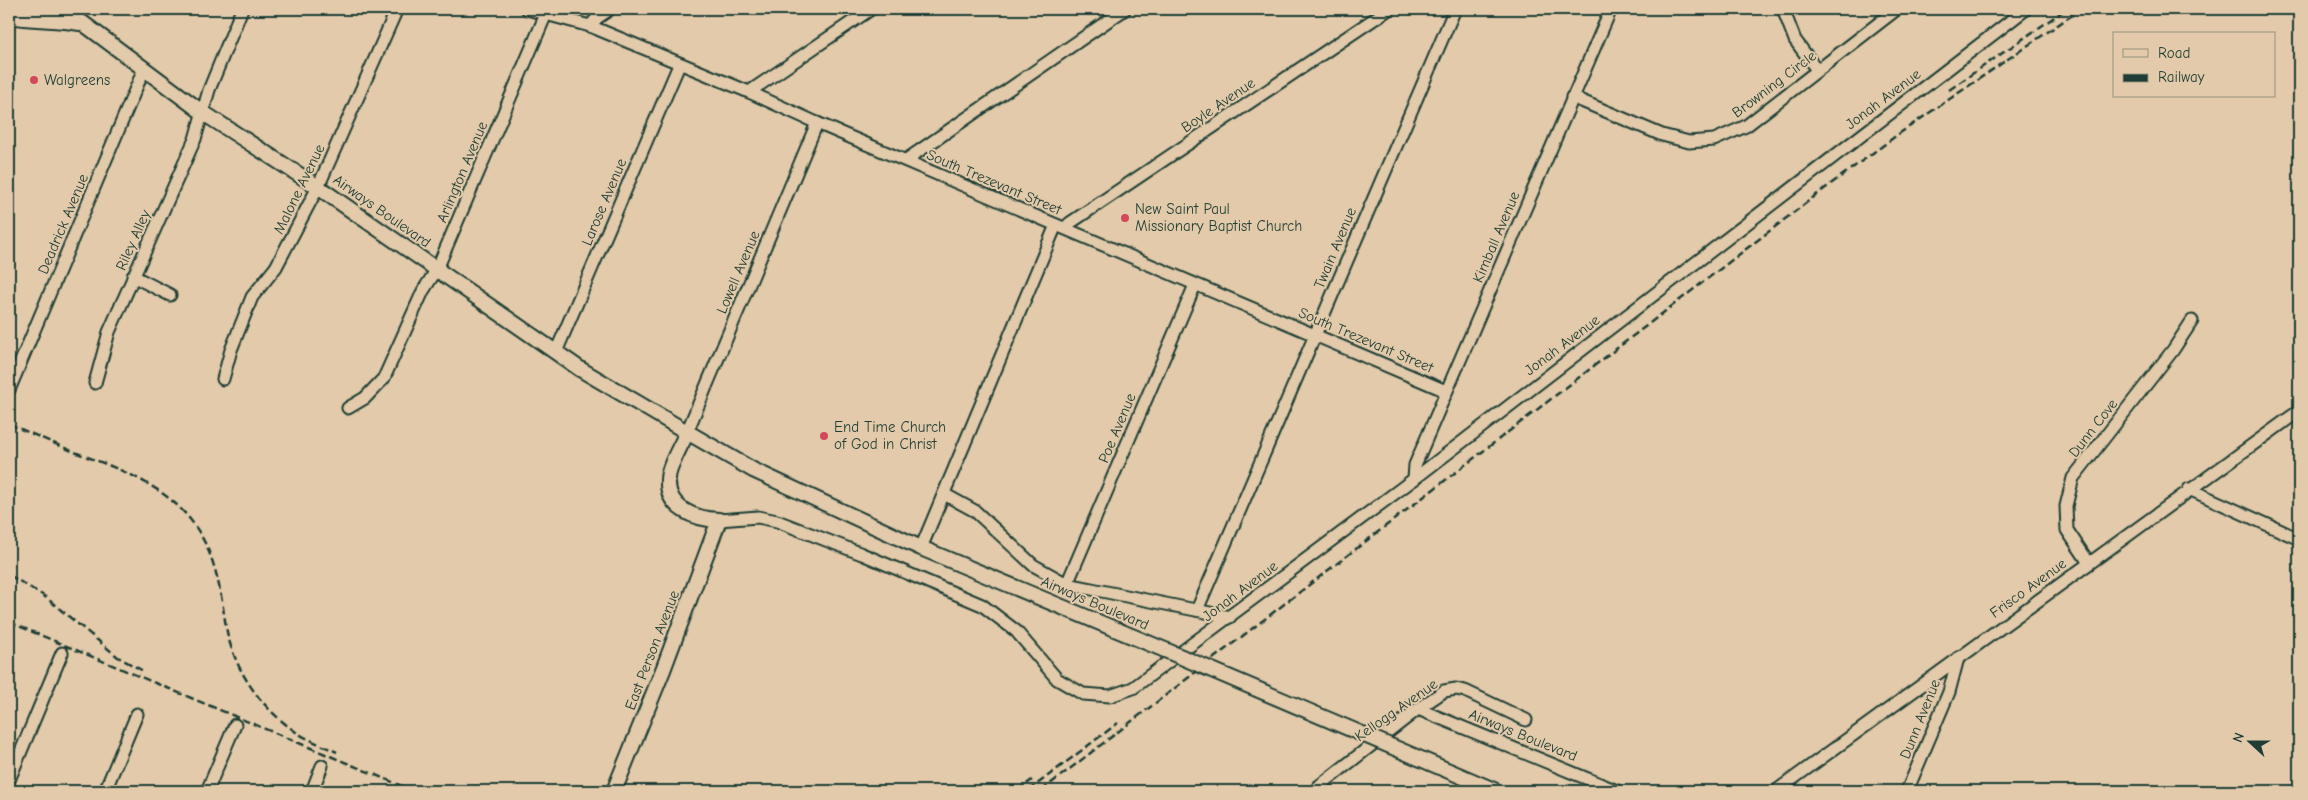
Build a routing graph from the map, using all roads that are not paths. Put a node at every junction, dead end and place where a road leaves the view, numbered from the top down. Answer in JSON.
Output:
{"nodes":[{"id":1,"x":242,"y":9,"type":"edge"},
{"id":2,"x":397,"y":9,"type":"edge"},
{"id":3,"x":527,"y":9,"type":"edge"},
{"id":4,"x":610,"y":9,"type":"edge"},
{"id":5,"x":871,"y":9,"type":"edge"},
{"id":6,"x":1455,"y":9,"type":"edge"},
{"id":7,"x":1611,"y":9,"type":"edge"},
{"id":8,"x":1783,"y":9,"type":"edge"},
{"id":9,"x":1897,"y":9,"type":"edge"},
{"id":10,"x":2026,"y":9,"type":"edge"},
{"id":11,"x":1122,"y":10,"type":"edge"},
{"id":12,"x":1383,"y":10,"type":"edge"},
{"id":13,"x":73,"y":14,"type":"edge"},
{"id":14,"x":546,"y":14,"type":"junction"},
{"id":15,"x":9,"y":16,"type":"edge"},
{"id":16,"x":590,"y":26,"type":"junction"},
{"id":17,"x":679,"y":65,"type":"junction"},
{"id":18,"x":144,"y":69,"type":"junction"},
{"id":19,"x":1817,"y":70,"type":"junction"},
{"id":20,"x":749,"y":92,"type":"junction"},
{"id":21,"x":1572,"y":97,"type":"junction"},
{"id":22,"x":202,"y":112,"type":"junction"},
{"id":23,"x":817,"y":124,"type":"junction"},
{"id":24,"x":906,"y":160,"type":"junction"},
{"id":25,"x":318,"y":187,"type":"junction"},
{"id":26,"x":1060,"y":227,"type":"junction"},
{"id":27,"x":436,"y":269,"type":"junction"},
{"id":28,"x":133,"y":276,"type":"junction"},
{"id":29,"x":1195,"y":285,"type":"junction"},
{"id":30,"x":170,"y":295,"type":"dead end"},
{"id":31,"x":2192,"y":321,"type":"dead end"},
{"id":32,"x":1314,"y":334,"type":"junction"},
{"id":33,"x":556,"y":352,"type":"junction"},
{"id":34,"x":223,"y":379,"type":"dead end"},
{"id":35,"x":94,"y":383,"type":"dead end"},
{"id":36,"x":9,"y":390,"type":"edge"},
{"id":37,"x":1446,"y":391,"type":"junction"},
{"id":38,"x":348,"y":408,"type":"dead end"},
{"id":39,"x":2299,"y":411,"type":"edge"},
{"id":40,"x":687,"y":432,"type":"junction"},
{"id":41,"x":1414,"y":479,"type":"junction"},
{"id":42,"x":2189,"y":490,"type":"junction"},
{"id":43,"x":944,"y":494,"type":"junction"},
{"id":44,"x":719,"y":520,"type":"junction"},
{"id":45,"x":2299,"y":539,"type":"edge"},
{"id":46,"x":921,"y":548,"type":"junction"},
{"id":47,"x":2090,"y":562,"type":"junction"},
{"id":48,"x":1067,"y":584,"type":"junction"},
{"id":49,"x":1197,"y":610,"type":"junction"},
{"id":50,"x":1230,"y":617,"type":"junction"},
{"id":51,"x":62,"y":653,"type":"dead end"},
{"id":52,"x":1958,"y":658,"type":"junction"},
{"id":53,"x":1418,"y":709,"type":"junction"},
{"id":54,"x":138,"y":714,"type":"dead end"},
{"id":55,"x":1526,"y":720,"type":"dead end"},
{"id":56,"x":235,"y":725,"type":"dead end"},
{"id":57,"x":322,"y":766,"type":"dead end"},
{"id":58,"x":9,"y":780,"type":"edge"},
{"id":59,"x":1318,"y":787,"type":"dead end"},
{"id":60,"x":105,"y":791,"type":"edge"},
{"id":61,"x":207,"y":791,"type":"edge"},
{"id":62,"x":312,"y":791,"type":"edge"},
{"id":63,"x":614,"y":791,"type":"edge"},
{"id":64,"x":1496,"y":791,"type":"edge"},
{"id":65,"x":1617,"y":791,"type":"edge"},
{"id":66,"x":1776,"y":791,"type":"edge"},
{"id":67,"x":1907,"y":791,"type":"edge"}],
"edges":[{"from":1,"to":22,"type":"street","name":"Riley Alley"},
{"from":2,"to":25,"type":"street","name":"Malone Avenue"},
{"from":3,"to":14,"type":"street","name":"South Trezevant Street"},
{"from":4,"to":16,"type":"street"},
{"from":5,"to":20,"type":"street"},
{"from":6,"to":32,"type":"street","name":"Twain Avenue"},
{"from":7,"to":21,"type":"street","name":"Kimball Avenue"},
{"from":8,"to":19,"type":"street"},
{"from":9,"to":19,"type":"street","name":"Browning Circle"},
{"from":10,"to":41,"type":"street","name":"Jonah Avenue"},
{"from":11,"to":24,"type":"street"},
{"from":12,"to":26,"type":"street","name":"Boyle Avenue"},
{"from":13,"to":15,"type":"main road"},
{"from":13,"to":18,"type":"main road","name":"Airways Boulevard"},
{"from":14,"to":16,"type":"street","name":"South Trezevant Street"},
{"from":14,"to":27,"type":"street","name":"Arlington Avenue"},
{"from":16,"to":17,"type":"street","name":"South Trezevant Street"},
{"from":17,"to":20,"type":"street","name":"South Trezevant Street"},
{"from":17,"to":33,"type":"street","name":"Larose Avenue"},
{"from":18,"to":22,"type":"main road","name":"Airways Boulevard"},
{"from":18,"to":36,"type":"street","name":"Deadrick Avenue"},
{"from":19,"to":21,"type":"street","name":"Browning Circle"},
{"from":20,"to":23,"type":"street","name":"South Trezevant Street"},
{"from":21,"to":37,"type":"street","name":"Kimball Avenue"},
{"from":22,"to":25,"type":"main road","name":"Airways Boulevard"},
{"from":22,"to":28,"type":"street","name":"Riley Alley"},
{"from":23,"to":24,"type":"street","name":"South Trezevant Street"},
{"from":23,"to":40,"type":"street","name":"Lowell Avenue"},
{"from":24,"to":26,"type":"street","name":"South Trezevant Street"},
{"from":25,"to":27,"type":"main road","name":"Airways Boulevard"},
{"from":25,"to":34,"type":"street","name":"Malone Avenue"},
{"from":26,"to":29,"type":"street","name":"South Trezevant Street"},
{"from":26,"to":43,"type":"street"},
{"from":27,"to":33,"type":"main road","name":"Airways Boulevard"},
{"from":27,"to":38,"type":"street","name":"Arlington Avenue"},
{"from":28,"to":30,"type":"street"},
{"from":28,"to":35,"type":"street","name":"Riley Alley"},
{"from":29,"to":32,"type":"street","name":"South Trezevant Street"},
{"from":29,"to":48,"type":"street","name":"Poe Avenue"},
{"from":31,"to":47,"type":"street","name":"Dunn Cove"},
{"from":32,"to":37,"type":"street","name":"South Trezevant Street"},
{"from":32,"to":49,"type":"street","name":"Twain Avenue"},
{"from":33,"to":40,"type":"main road","name":"Airways Boulevard"},
{"from":37,"to":41,"type":"street","name":"Kimball Avenue"},
{"from":39,"to":42,"type":"street","name":"Frisco Avenue"},
{"from":40,"to":44,"type":"main road"},
{"from":40,"to":46,"type":"main road","name":"Airways Boulevard"},
{"from":41,"to":50,"type":"street","name":"Jonah Avenue"},
{"from":42,"to":45,"type":"street"},
{"from":42,"to":47,"type":"street","name":"Frisco Avenue"},
{"from":43,"to":46,"type":"street"},
{"from":43,"to":48,"type":"street","name":"Airways Boulevard"},
{"from":44,"to":50,"type":"street","name":"Jonah Avenue"},
{"from":44,"to":63,"type":"main road","name":"East Person Avenue"},
{"from":46,"to":64,"type":"main road","name":"Airways Boulevard","bridge":true},
{"from":47,"to":52,"type":"street","name":"Frisco Avenue"},
{"from":48,"to":49,"type":"street","name":"Airways Boulevard"},
{"from":49,"to":50,"type":"street","name":"Airways Boulevard"},
{"from":51,"to":58,"type":"street"},
{"from":52,"to":66,"type":"street","name":"Frisco Avenue"},
{"from":52,"to":67,"type":"street","name":"Dunn Avenue"},
{"from":53,"to":55,"type":"street","name":"Kellogg Avenue"},
{"from":53,"to":59,"type":"street","name":"Kellogg Avenue"},
{"from":53,"to":65,"type":"street","name":"Airways Boulevard"},
{"from":54,"to":60,"type":"street"},
{"from":56,"to":61,"type":"street"},
{"from":57,"to":62,"type":"street"}]}
